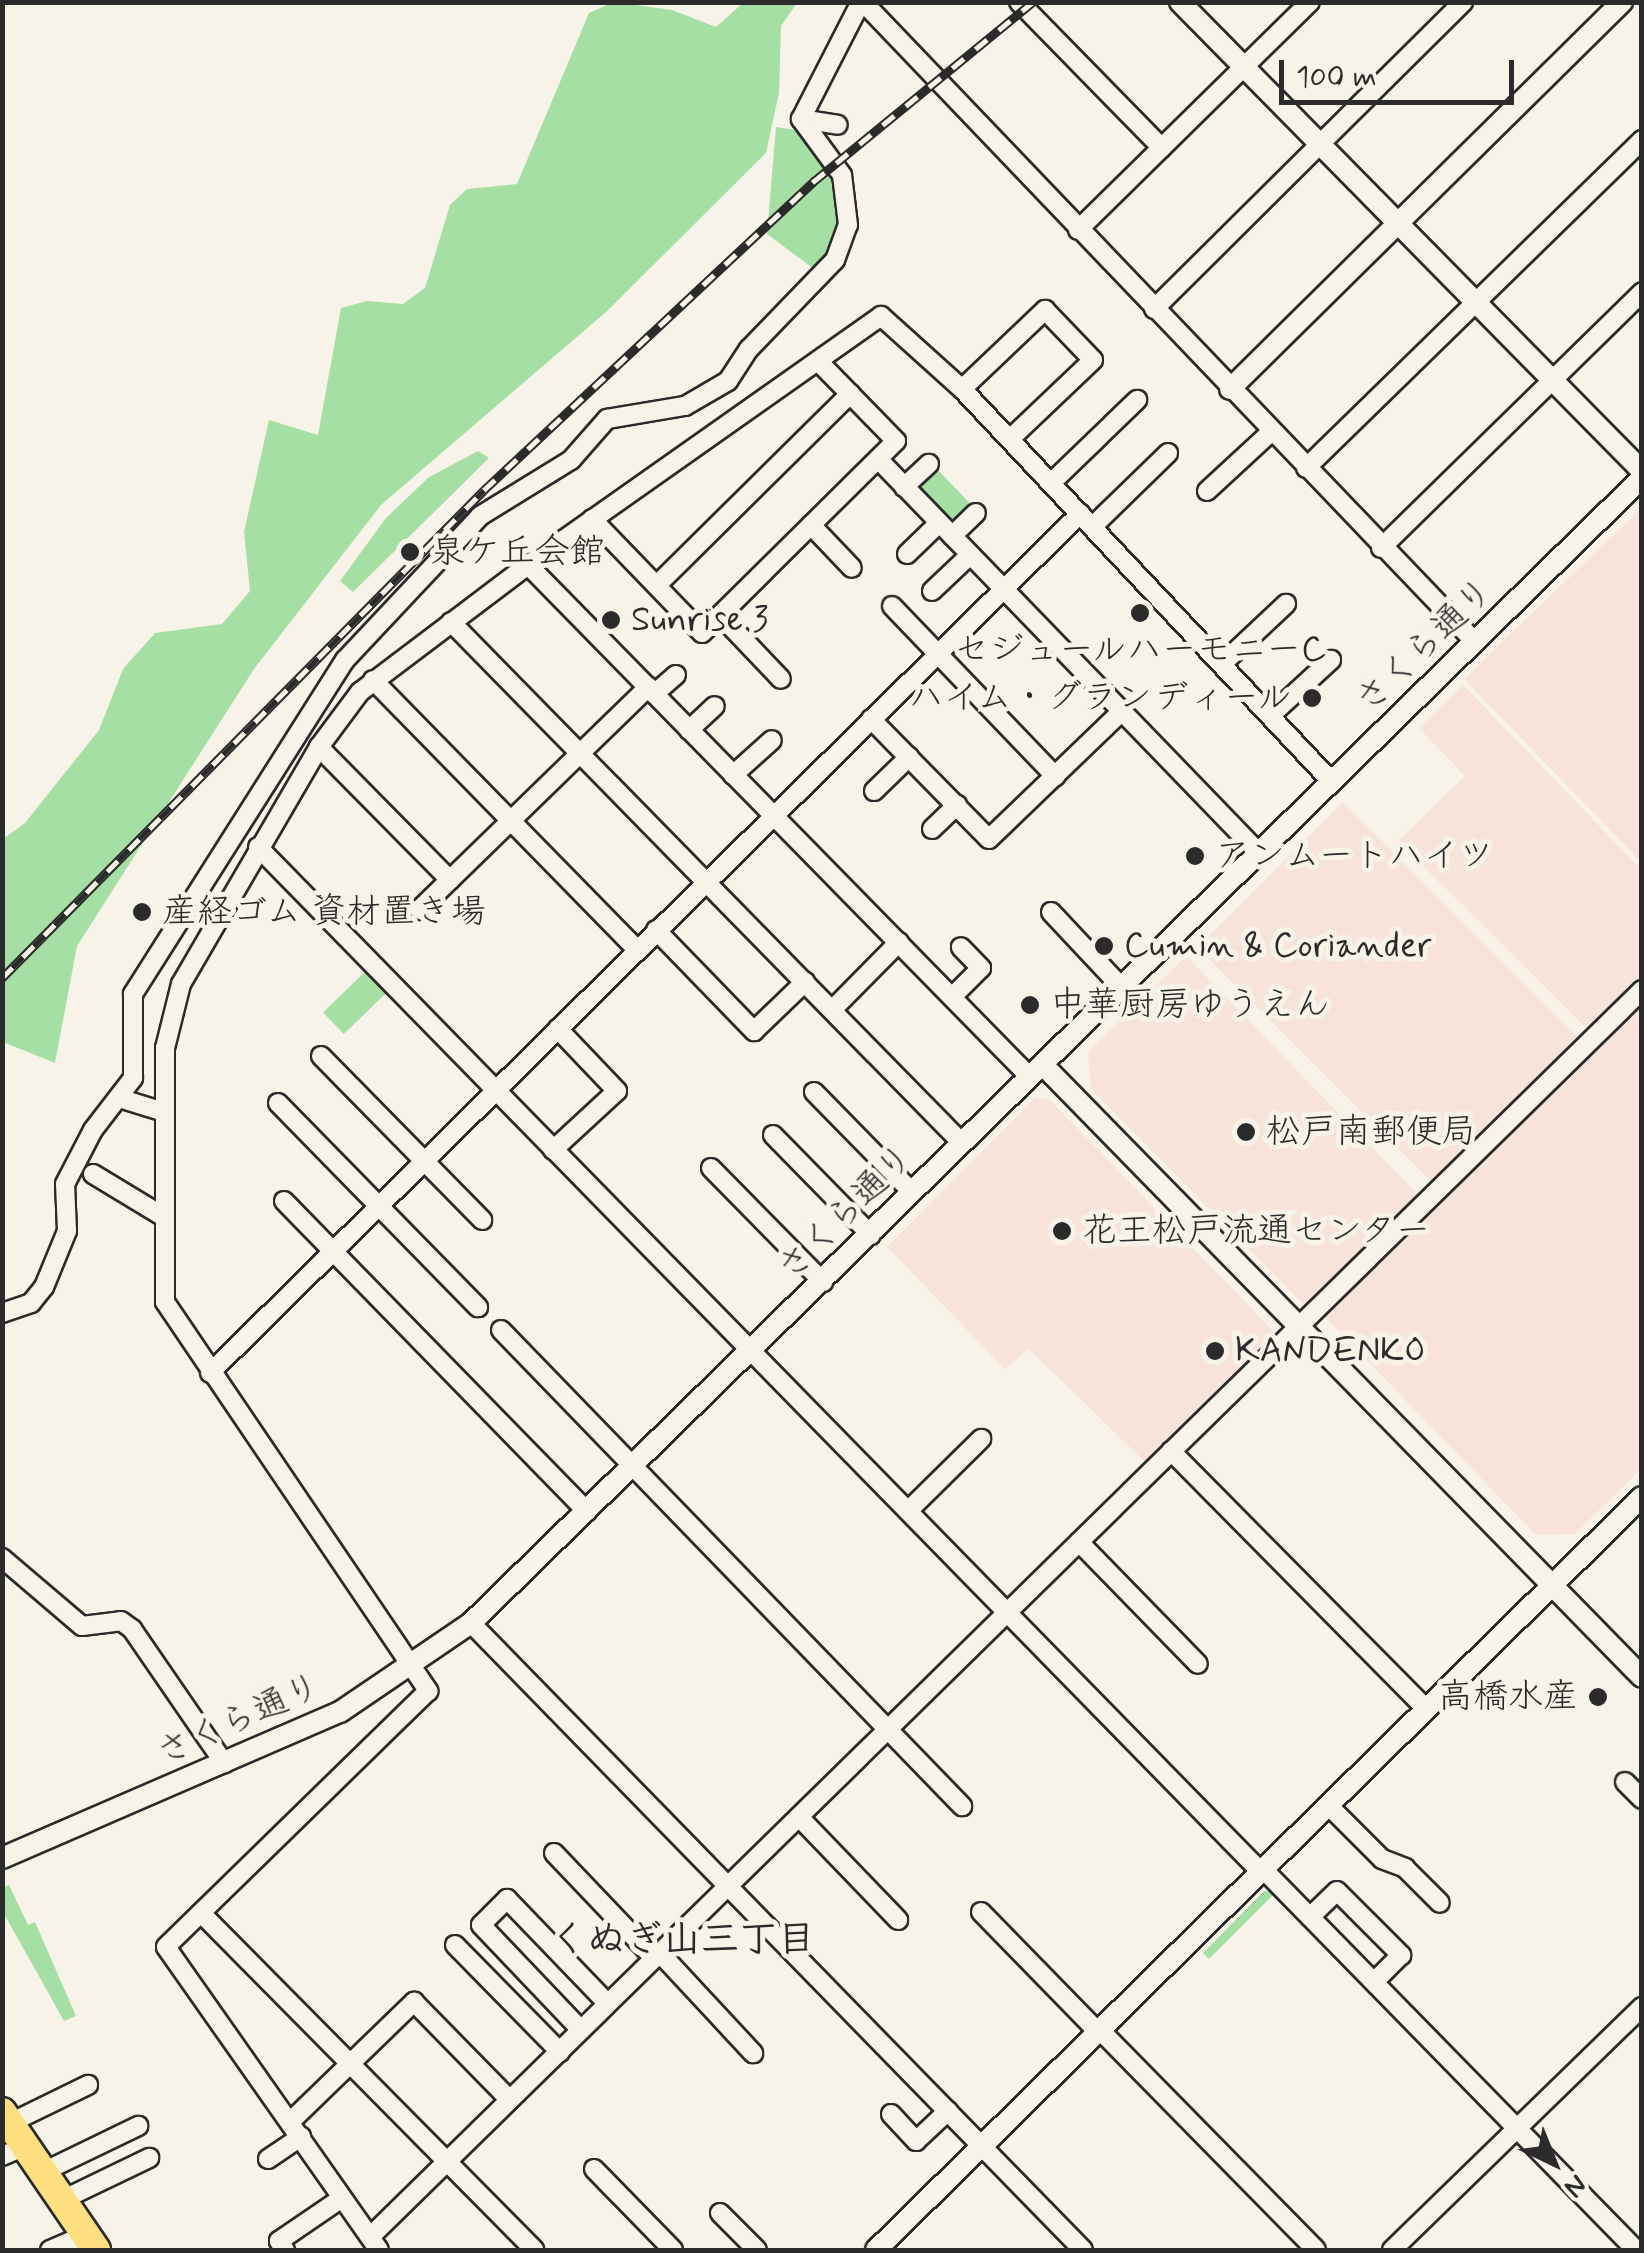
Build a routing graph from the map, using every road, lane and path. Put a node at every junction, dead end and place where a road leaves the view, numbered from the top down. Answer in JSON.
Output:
{"nodes":[{"id":1,"x":862,"y":2,"type":"edge"},
{"id":2,"x":1020,"y":2,"type":"edge"},
{"id":3,"x":1180,"y":2,"type":"edge"},
{"id":4,"x":1310,"y":2,"type":"edge"},
{"id":5,"x":1463,"y":2,"type":"edge"},
{"id":6,"x":1622,"y":2,"type":"edge"},
{"id":7,"x":1244,"y":67,"type":"junction"},
{"id":8,"x":801,"y":119,"type":"junction"},
{"id":9,"x":838,"y":125,"type":"dead end"},
{"id":10,"x":1642,"y":140,"type":"edge"},
{"id":11,"x":1320,"y":144,"type":"junction"},
{"id":12,"x":1162,"y":148,"type":"junction"},
{"id":13,"x":1398,"y":222,"type":"junction"},
{"id":14,"x":1078,"y":230,"type":"junction"},
{"id":15,"x":1642,"y":292,"type":"edge"},
{"id":16,"x":1476,"y":302,"type":"junction"},
{"id":17,"x":1154,"y":309,"type":"junction"},
{"id":18,"x":818,"y":361,"type":"junction"},
{"id":19,"x":1552,"y":379,"type":"junction"},
{"id":20,"x":1230,"y":388,"type":"junction"},
{"id":21,"x":962,"y":389,"type":"junction"},
{"id":22,"x":850,"y":394,"type":"junction"},
{"id":23,"x":1137,"y":400,"type":"dead end"},
{"id":24,"x":1271,"y":432,"type":"junction"},
{"id":25,"x":1010,"y":439,"type":"junction"},
{"id":26,"x":1168,"y":454,"type":"dead end"},
{"id":27,"x":878,"y":459,"type":"junction"},
{"id":28,"x":928,"y":464,"type":"dead end"},
{"id":29,"x":1306,"y":468,"type":"junction"},
{"id":30,"x":1642,"y":474,"type":"edge"},
{"id":31,"x":1052,"y":483,"type":"junction"},
{"id":32,"x":904,"y":487,"type":"junction"},
{"id":33,"x":1207,"y":491,"type":"dead end"},
{"id":34,"x":976,"y":513,"type":"dead end"},
{"id":35,"x":592,"y":519,"type":"junction"},
{"id":36,"x":1086,"y":520,"type":"junction"},
{"id":37,"x":811,"y":525,"type":"junction"},
{"id":38,"x":946,"y":529,"type":"junction"},
{"id":39,"x":1381,"y":548,"type":"junction"},
{"id":40,"x":907,"y":554,"type":"dead end"},
{"id":41,"x":970,"y":555,"type":"junction"},
{"id":42,"x":528,"y":565,"type":"junction"},
{"id":43,"x":852,"y":568,"type":"dead end"},
{"id":44,"x":656,"y":585,"type":"junction"},
{"id":45,"x":1004,"y":589,"type":"junction"},
{"id":46,"x":932,"y":592,"type":"dead end"},
{"id":47,"x":1286,"y":604,"type":"dead end"},
{"id":48,"x":892,"y":606,"type":"dead end"},
{"id":49,"x":720,"y":615,"type":"junction"},
{"id":50,"x":450,"y":622,"type":"junction"},
{"id":51,"x":1475,"y":642,"type":"junction"},
{"id":52,"x":938,"y":654,"type":"junction"},
{"id":53,"x":1331,"y":660,"type":"dead end"},
{"id":54,"x":1222,"y":664,"type":"junction"},
{"id":55,"x":676,"y":675,"type":"dead end"},
{"id":56,"x":780,"y":678,"type":"dead end"},
{"id":57,"x":373,"y":680,"type":"junction"},
{"id":58,"x":651,"y":691,"type":"junction"},
{"id":59,"x":715,"y":706,"type":"dead end"},
{"id":60,"x":1122,"y":711,"type":"junction"},
{"id":61,"x":1270,"y":716,"type":"junction"},
{"id":62,"x":872,"y":719,"type":"junction"},
{"id":63,"x":689,"y":730,"type":"junction"},
{"id":64,"x":772,"y":740,"type":"dead end"},
{"id":65,"x":319,"y":747,"type":"junction"},
{"id":66,"x":579,"y":754,"type":"junction"},
{"id":67,"x":909,"y":757,"type":"junction"},
{"id":68,"x":733,"y":775,"type":"junction"},
{"id":69,"x":1055,"y":776,"type":"junction"},
{"id":70,"x":1332,"y":782,"type":"junction"},
{"id":71,"x":874,"y":790,"type":"dead end"},
{"id":72,"x":957,"y":806,"type":"junction"},
{"id":73,"x":772,"y":816,"type":"junction"},
{"id":74,"x":511,"y":821,"type":"junction"},
{"id":75,"x":932,"y":829,"type":"dead end"},
{"id":76,"x":258,"y":847,"type":"junction"},
{"id":77,"x":1260,"y":854,"type":"junction"},
{"id":78,"x":450,"y":880,"type":"junction"},
{"id":79,"x":704,"y":882,"type":"junction"},
{"id":80,"x":419,"y":910,"type":"dead end"},
{"id":81,"x":1051,"y":912,"type":"dead end"},
{"id":82,"x":656,"y":930,"type":"junction"},
{"id":83,"x":899,"y":942,"type":"junction"},
{"id":84,"x":961,"y":947,"type":"dead end"},
{"id":85,"x":636,"y":949,"type":"junction"},
{"id":86,"x":806,"y":982,"type":"junction"},
{"id":87,"x":1122,"y":988,"type":"junction"},
{"id":88,"x":1642,"y":990,"type":"edge"},
{"id":89,"x":952,"y":996,"type":"junction"},
{"id":90,"x":832,"y":1009,"type":"junction"},
{"id":91,"x":558,"y":1029,"type":"junction"},
{"id":92,"x":321,"y":1056,"type":"dead end"},
{"id":93,"x":1037,"y":1071,"type":"junction"},
{"id":94,"x":496,"y":1091,"type":"junction"},
{"id":95,"x":814,"y":1092,"type":"dead end"},
{"id":96,"x":122,"y":1099,"type":"junction"},
{"id":97,"x":278,"y":1104,"type":"dead end"},
{"id":98,"x":164,"y":1112,"type":"junction"},
{"id":99,"x":773,"y":1135,"type":"dead end"},
{"id":100,"x":962,"y":1143,"type":"junction"},
{"id":101,"x":553,"y":1150,"type":"junction"},
{"id":102,"x":425,"y":1161,"type":"junction"},
{"id":103,"x":711,"y":1168,"type":"dead end"},
{"id":104,"x":93,"y":1174,"type":"dead end"},
{"id":105,"x":911,"y":1191,"type":"junction"},
{"id":106,"x":284,"y":1201,"type":"dead end"},
{"id":107,"x":379,"y":1206,"type":"junction"},
{"id":108,"x":164,"y":1216,"type":"junction"},
{"id":109,"x":482,"y":1220,"type":"dead end"},
{"id":110,"x":871,"y":1235,"type":"junction"},
{"id":111,"x":333,"y":1251,"type":"junction"},
{"id":112,"x":823,"y":1282,"type":"junction"},
{"id":113,"x":478,"y":1307,"type":"dead end"},
{"id":114,"x":2,"y":1313,"type":"edge"},
{"id":115,"x":1297,"y":1326,"type":"junction"},
{"id":116,"x":501,"y":1330,"type":"dead end"},
{"id":117,"x":752,"y":1352,"type":"junction"},
{"id":118,"x":210,"y":1372,"type":"junction"},
{"id":119,"x":981,"y":1440,"type":"dead end"},
{"id":120,"x":1171,"y":1451,"type":"junction"},
{"id":121,"x":634,"y":1466,"type":"junction"},
{"id":122,"x":1642,"y":1497,"type":"edge"},
{"id":123,"x":908,"y":1511,"type":"junction"},
{"id":124,"x":587,"y":1512,"type":"junction"},
{"id":125,"x":1079,"y":1542,"type":"junction"},
{"id":126,"x":2,"y":1558,"type":"edge"},
{"id":127,"x":1552,"y":1585,"type":"junction"},
{"id":128,"x":1007,"y":1612,"type":"junction"},
{"id":129,"x":470,"y":1623,"type":"junction"},
{"id":130,"x":1198,"y":1664,"type":"dead end"},
{"id":131,"x":411,"y":1669,"type":"junction"},
{"id":132,"x":1642,"y":1678,"type":"edge"},
{"id":133,"x":1425,"y":1708,"type":"junction"},
{"id":134,"x":887,"y":1729,"type":"junction"},
{"id":135,"x":224,"y":1763,"type":"junction"},
{"id":136,"x":1625,"y":1782,"type":"dead end"},
{"id":137,"x":1642,"y":1799,"type":"edge"},
{"id":138,"x":1328,"y":1805,"type":"junction"},
{"id":139,"x":962,"y":1806,"type":"dead end"},
{"id":140,"x":799,"y":1817,"type":"junction"},
{"id":141,"x":554,"y":1854,"type":"dead end"},
{"id":142,"x":2,"y":1858,"type":"edge"},
{"id":143,"x":1262,"y":1870,"type":"junction"},
{"id":144,"x":727,"y":1888,"type":"junction"},
{"id":145,"x":1440,"y":1904,"type":"dead end"},
{"id":146,"x":981,"y":1912,"type":"dead end"},
{"id":147,"x":201,"y":1913,"type":"junction"},
{"id":148,"x":1310,"y":1917,"type":"junction"},
{"id":149,"x":898,"y":1920,"type":"dead end"},
{"id":150,"x":455,"y":1945,"type":"dead end"},
{"id":151,"x":656,"y":1955,"type":"junction"},
{"id":152,"x":1375,"y":1981,"type":"junction"},
{"id":153,"x":608,"y":2003,"type":"junction"},
{"id":154,"x":1642,"y":2007,"type":"edge"},
{"id":155,"x":581,"y":2030,"type":"junction"},
{"id":156,"x":1099,"y":2031,"type":"junction"},
{"id":157,"x":560,"y":2052,"type":"junction"},
{"id":158,"x":753,"y":2054,"type":"dead end"},
{"id":159,"x":350,"y":2065,"type":"junction"},
{"id":160,"x":76,"y":2084,"type":"dead end"},
{"id":161,"x":510,"y":2100,"type":"junction"},
{"id":162,"x":948,"y":2112,"type":"junction"},
{"id":163,"x":892,"y":2114,"type":"dead end"},
{"id":164,"x":138,"y":2126,"type":"dead end"},
{"id":165,"x":1517,"y":2128,"type":"junction"},
{"id":166,"x":296,"y":2130,"type":"junction"},
{"id":167,"x":10,"y":2134,"type":"edge"},
{"id":168,"x":982,"y":2146,"type":"junction"},
{"id":169,"x":148,"y":2158,"type":"dead end"},
{"id":170,"x":268,"y":2160,"type":"dead end"},
{"id":171,"x":446,"y":2162,"type":"junction"},
{"id":172,"x":594,"y":2169,"type":"dead end"},
{"id":173,"x":43,"y":2172,"type":"junction"},
{"id":174,"x":342,"y":2198,"type":"junction"},
{"id":175,"x":62,"y":2200,"type":"junction"},
{"id":176,"x":720,"y":2213,"type":"dead end"},
{"id":177,"x":91,"y":2243,"type":"edge"},
{"id":178,"x":375,"y":2243,"type":"edge"},
{"id":179,"x":1399,"y":2248,"type":"edge"},
{"id":180,"x":50,"y":2250,"type":"edge"},
{"id":181,"x":286,"y":2250,"type":"edge"},
{"id":182,"x":535,"y":2250,"type":"edge"},
{"id":183,"x":673,"y":2250,"type":"edge"},
{"id":184,"x":757,"y":2250,"type":"edge"},
{"id":185,"x":876,"y":2250,"type":"edge"},
{"id":186,"x":1083,"y":2250,"type":"edge"},
{"id":187,"x":1316,"y":2250,"type":"edge"},
{"id":188,"x":1636,"y":2250,"type":"edge"}],
"edges":[{"from":1,"to":8,"type":"street"},
{"from":1,"to":14,"type":"street"},
{"from":2,"to":12,"type":"street"},
{"from":3,"to":7,"type":"street"},
{"from":4,"to":7,"type":"street"},
{"from":5,"to":11,"type":"street"},
{"from":6,"to":13,"type":"street"},
{"from":7,"to":11,"type":"street"},
{"from":7,"to":12,"type":"street"},
{"from":8,"to":9,"type":"street"},
{"from":8,"to":96,"type":"street"},
{"from":10,"to":16,"type":"street"},
{"from":11,"to":13,"type":"street"},
{"from":11,"to":17,"type":"street"},
{"from":12,"to":14,"type":"street"},
{"from":13,"to":16,"type":"street"},
{"from":13,"to":20,"type":"street"},
{"from":14,"to":17,"type":"street"},
{"from":15,"to":19,"type":"street"},
{"from":16,"to":19,"type":"street"},
{"from":16,"to":29,"type":"street"},
{"from":17,"to":20,"type":"street"},
{"from":18,"to":21,"type":"street"},
{"from":18,"to":22,"type":"street"},
{"from":18,"to":35,"type":"street"},
{"from":19,"to":30,"type":"street"},
{"from":19,"to":39,"type":"street"},
{"from":20,"to":24,"type":"street"},
{"from":21,"to":25,"type":"street"},
{"from":21,"to":25,"type":"street"},
{"from":22,"to":27,"type":"street"},
{"from":22,"to":44,"type":"street"},
{"from":23,"to":31,"type":"street"},
{"from":24,"to":29,"type":"street"},
{"from":24,"to":33,"type":"street"},
{"from":25,"to":31,"type":"street"},
{"from":26,"to":36,"type":"street"},
{"from":27,"to":32,"type":"street"},
{"from":27,"to":37,"type":"street"},
{"from":28,"to":32,"type":"street"},
{"from":29,"to":39,"type":"street"},
{"from":30,"to":51,"type":"street","name":"さくら通り"},
{"from":31,"to":36,"type":"street"},
{"from":32,"to":38,"type":"street"},
{"from":34,"to":38,"type":"street"},
{"from":35,"to":42,"type":"street"},
{"from":35,"to":44,"type":"street"},
{"from":36,"to":45,"type":"street"},
{"from":36,"to":54,"type":"street"},
{"from":37,"to":43,"type":"street"},
{"from":37,"to":49,"type":"street"},
{"from":38,"to":40,"type":"street"},
{"from":38,"to":41,"type":"street"},
{"from":39,"to":51,"type":"street"},
{"from":41,"to":45,"type":"street"},
{"from":41,"to":46,"type":"street"},
{"from":42,"to":50,"type":"street"},
{"from":42,"to":58,"type":"street"},
{"from":44,"to":49,"type":"street"},
{"from":45,"to":52,"type":"street"},
{"from":45,"to":60,"type":"street"},
{"from":47,"to":54,"type":"street"},
{"from":48,"to":52,"type":"street"},
{"from":49,"to":56,"type":"street"},
{"from":50,"to":57,"type":"street"},
{"from":50,"to":66,"type":"street"},
{"from":51,"to":70,"type":"street","name":"さくら通り"},
{"from":52,"to":62,"type":"street"},
{"from":52,"to":69,"type":"street"},
{"from":53,"to":61,"type":"street"},
{"from":54,"to":61,"type":"street"},
{"from":55,"to":58,"type":"street"},
{"from":57,"to":65,"type":"street"},
{"from":57,"to":74,"type":"street"},
{"from":58,"to":63,"type":"street"},
{"from":58,"to":66,"type":"street"},
{"from":59,"to":63,"type":"street"},
{"from":60,"to":69,"type":"street"},
{"from":60,"to":77,"type":"street"},
{"from":61,"to":70,"type":"street"},
{"from":62,"to":67,"type":"street"},
{"from":62,"to":73,"type":"street"},
{"from":63,"to":68,"type":"street"},
{"from":64,"to":68,"type":"street"},
{"from":65,"to":76,"type":"street"},
{"from":65,"to":78,"type":"street"},
{"from":66,"to":74,"type":"street"},
{"from":66,"to":79,"type":"street"},
{"from":67,"to":71,"type":"street"},
{"from":67,"to":72,"type":"street"},
{"from":68,"to":73,"type":"street"},
{"from":69,"to":72,"type":"street"},
{"from":70,"to":77,"type":"street","name":"さくら通り"},
{"from":72,"to":75,"type":"street"},
{"from":73,"to":79,"type":"street"},
{"from":73,"to":83,"type":"street"},
{"from":74,"to":78,"type":"street"},
{"from":74,"to":85,"type":"street"},
{"from":76,"to":94,"type":"street"},
{"from":76,"to":98,"type":"street"},
{"from":77,"to":87,"type":"street","name":"さくら通り"},
{"from":78,"to":80,"type":"street"},
{"from":79,"to":82,"type":"street"},
{"from":79,"to":86,"type":"street"},
{"from":81,"to":87,"type":"street"},
{"from":82,"to":85,"type":"street"},
{"from":82,"to":86,"type":"street"},
{"from":83,"to":89,"type":"street"},
{"from":83,"to":90,"type":"street"},
{"from":84,"to":89,"type":"street"},
{"from":85,"to":91,"type":"street"},
{"from":86,"to":90,"type":"street"},
{"from":87,"to":93,"type":"street","name":"さくら通り"},
{"from":88,"to":115,"type":"street"},
{"from":89,"to":93,"type":"street"},
{"from":90,"to":100,"type":"street"},
{"from":91,"to":94,"type":"street"},
{"from":91,"to":101,"type":"street"},
{"from":92,"to":102,"type":"street"},
{"from":93,"to":100,"type":"street","name":"さくら通り"},
{"from":93,"to":115,"type":"street"},
{"from":94,"to":101,"type":"street"},
{"from":94,"to":102,"type":"street"},
{"from":95,"to":105,"type":"street"},
{"from":96,"to":98,"type":"street"},
{"from":96,"to":114,"type":"street"},
{"from":97,"to":107,"type":"street"},
{"from":98,"to":108,"type":"street"},
{"from":99,"to":110,"type":"street"},
{"from":100,"to":105,"type":"street","name":"さくら通り"},
{"from":101,"to":117,"type":"street"},
{"from":102,"to":107,"type":"street"},
{"from":102,"to":109,"type":"street"},
{"from":103,"to":112,"type":"street"},
{"from":104,"to":108,"type":"street"},
{"from":105,"to":110,"type":"street","name":"さくら通り"},
{"from":106,"to":111,"type":"street"},
{"from":107,"to":111,"type":"street"},
{"from":107,"to":113,"type":"street"},
{"from":108,"to":118,"type":"street"},
{"from":110,"to":112,"type":"street","name":"さくら通り"},
{"from":111,"to":118,"type":"street"},
{"from":111,"to":124,"type":"street"},
{"from":112,"to":117,"type":"street","name":"さくら通り"},
{"from":115,"to":120,"type":"street"},
{"from":115,"to":127,"type":"street"},
{"from":116,"to":121,"type":"street"},
{"from":117,"to":121,"type":"street","name":"さくら通り"},
{"from":117,"to":123,"type":"street"},
{"from":118,"to":131,"type":"street"},
{"from":119,"to":123,"type":"street"},
{"from":120,"to":125,"type":"street"},
{"from":120,"to":133,"type":"street"},
{"from":121,"to":124,"type":"street","name":"さくら通り"},
{"from":121,"to":134,"type":"street"},
{"from":122,"to":127,"type":"street"},
{"from":123,"to":128,"type":"street"},
{"from":124,"to":129,"type":"street","name":"さくら通り"},
{"from":125,"to":128,"type":"street"},
{"from":125,"to":130,"type":"street"},
{"from":126,"to":135,"type":"street"},
{"from":127,"to":132,"type":"street"},
{"from":127,"to":133,"type":"street"},
{"from":128,"to":134,"type":"street"},
{"from":128,"to":143,"type":"street"},
{"from":129,"to":131,"type":"street","name":"さくら通り"},
{"from":129,"to":144,"type":"street"},
{"from":131,"to":135,"type":"street","name":"さくら通り"},
{"from":131,"to":147,"type":"street"},
{"from":133,"to":138,"type":"street"},
{"from":134,"to":139,"type":"street"},
{"from":134,"to":140,"type":"street"},
{"from":135,"to":142,"type":"street","name":"さくら通り"},
{"from":136,"to":137,"type":"street"},
{"from":138,"to":143,"type":"street"},
{"from":138,"to":145,"type":"street"},
{"from":140,"to":144,"type":"street"},
{"from":140,"to":149,"type":"street"},
{"from":141,"to":151,"type":"street"},
{"from":143,"to":148,"type":"street"},
{"from":143,"to":156,"type":"street"},
{"from":144,"to":151,"type":"street"},
{"from":144,"to":162,"type":"street"},
{"from":146,"to":156,"type":"street"},
{"from":147,"to":159,"type":"street"},
{"from":147,"to":166,"type":"street"},
{"from":148,"to":152,"type":"street"},
{"from":148,"to":152,"type":"street"},
{"from":150,"to":157,"type":"street"},
{"from":151,"to":153,"type":"street"},
{"from":151,"to":158,"type":"street"},
{"from":152,"to":165,"type":"street"},
{"from":153,"to":155,"type":"street"},
{"from":153,"to":155,"type":"street"},
{"from":154,"to":165,"type":"street"},
{"from":155,"to":157,"type":"street"},
{"from":156,"to":168,"type":"street"},
{"from":156,"to":187,"type":"street"},
{"from":157,"to":161,"type":"street"},
{"from":159,"to":161,"type":"street"},
{"from":159,"to":166,"type":"street"},
{"from":159,"to":171,"type":"street"},
{"from":160,"to":167,"type":"street"},
{"from":161,"to":171,"type":"street"},
{"from":162,"to":163,"type":"street"},
{"from":162,"to":168,"type":"street"},
{"from":164,"to":173,"type":"street"},
{"from":165,"to":179,"type":"street"},
{"from":165,"to":188,"type":"street"},
{"from":166,"to":170,"type":"street"},
{"from":166,"to":174,"type":"street"},
{"from":167,"to":173,"type":"highway"},
{"from":168,"to":185,"type":"street"},
{"from":168,"to":186,"type":"street"},
{"from":169,"to":175,"type":"street"},
{"from":171,"to":178,"type":"street"},
{"from":171,"to":182,"type":"street"},
{"from":172,"to":183,"type":"street"},
{"from":173,"to":175,"type":"highway"},
{"from":174,"to":178,"type":"street"},
{"from":174,"to":181,"type":"street"},
{"from":175,"to":177,"type":"highway"},
{"from":176,"to":184,"type":"street"},
{"from":177,"to":180,"type":"street"}]}
